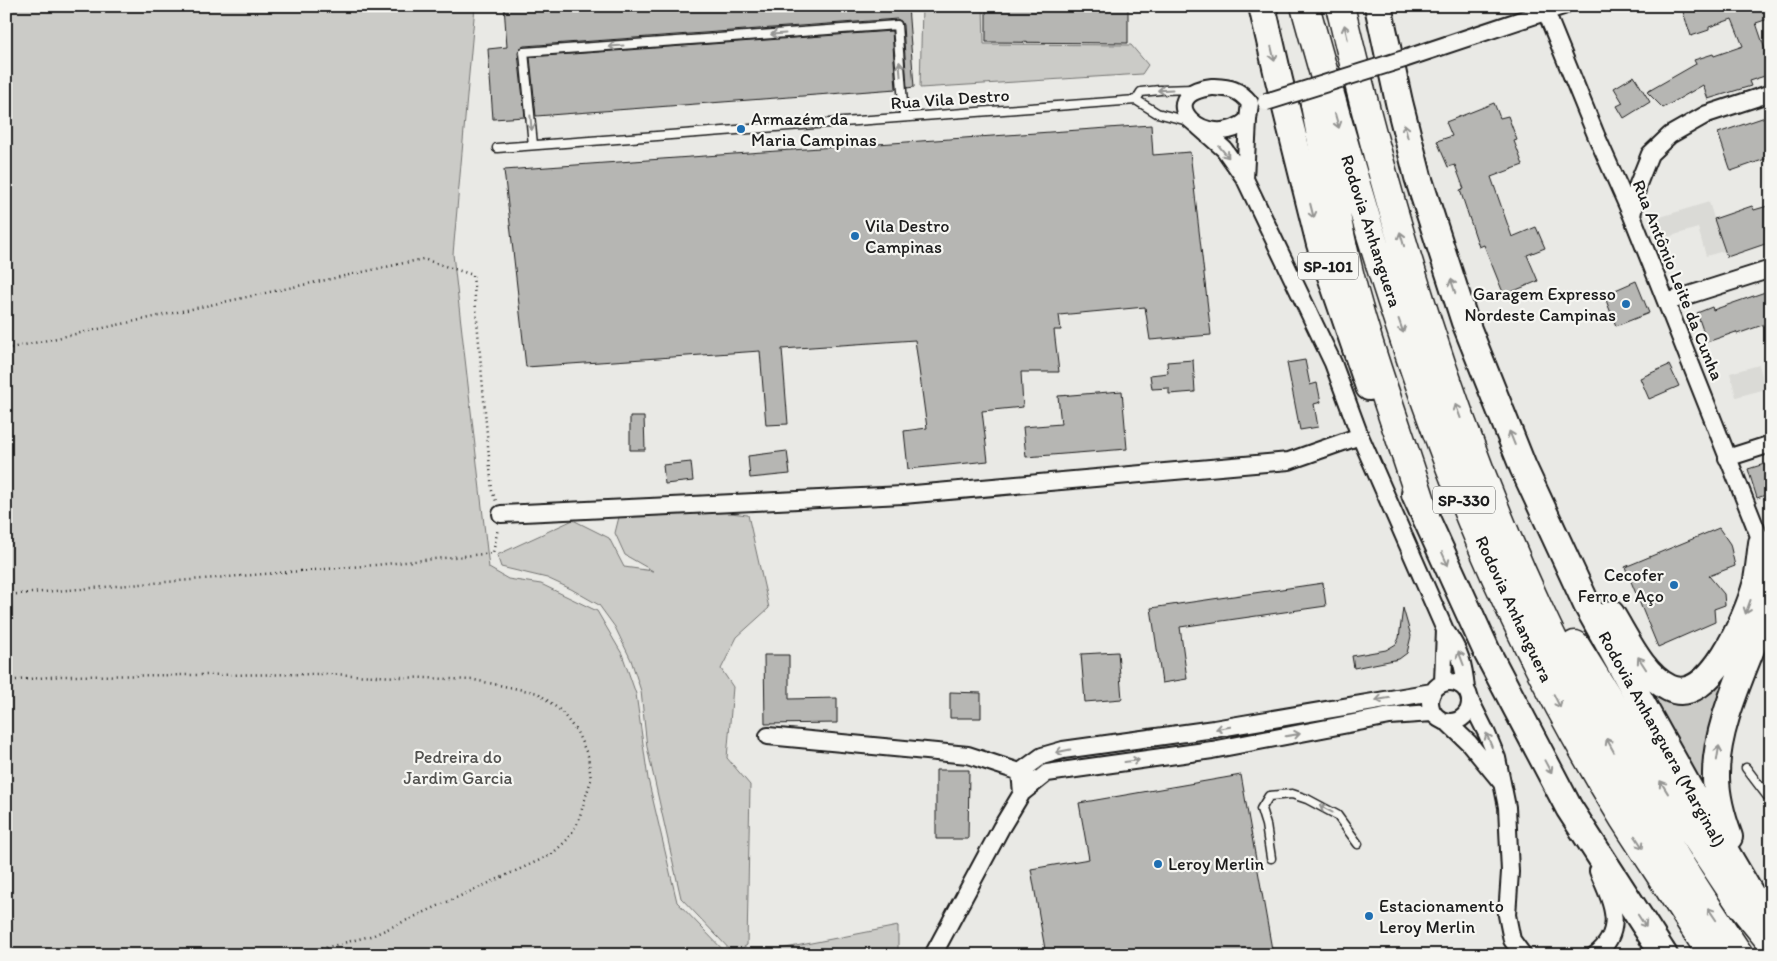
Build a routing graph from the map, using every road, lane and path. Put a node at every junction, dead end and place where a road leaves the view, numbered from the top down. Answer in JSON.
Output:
{"nodes":[{"id":1,"x":1262,"y":6,"type":"edge"},
{"id":2,"x":1297,"y":6,"type":"edge"},
{"id":3,"x":1305,"y":6,"type":"edge"},
{"id":4,"x":1340,"y":6,"type":"edge"},
{"id":5,"x":1378,"y":6,"type":"edge"},
{"id":6,"x":1563,"y":6,"type":"edge"},
{"id":7,"x":1546,"y":12,"type":"junction"},
{"id":8,"x":1198,"y":89,"type":"junction"},
{"id":9,"x":1771,"y":93,"type":"edge"},
{"id":10,"x":1136,"y":100,"type":"junction"},
{"id":11,"x":1258,"y":102,"type":"junction"},
{"id":12,"x":904,"y":117,"type":"junction"},
{"id":13,"x":1248,"y":120,"type":"junction"},
{"id":14,"x":1195,"y":125,"type":"junction"},
{"id":15,"x":533,"y":145,"type":"junction"},
{"id":16,"x":497,"y":148,"type":"dead end"},
{"id":17,"x":1245,"y":179,"type":"junction"},
{"id":18,"x":1632,"y":216,"type":"junction"},
{"id":19,"x":1771,"y":269,"type":"edge"},
{"id":20,"x":1666,"y":302,"type":"junction"},
{"id":21,"x":6,"y":349,"type":"edge"},
{"id":22,"x":1360,"y":436,"type":"junction"},
{"id":23,"x":1771,"y":444,"type":"edge"},
{"id":24,"x":1727,"y":458,"type":"junction"},
{"id":25,"x":1523,"y":467,"type":"junction"},
{"id":26,"x":1481,"y":473,"type":"junction"},
{"id":27,"x":501,"y":514,"type":"junction"},
{"id":28,"x":1425,"y":514,"type":"junction"},
{"id":29,"x":1766,"y":554,"type":"edge"},
{"id":30,"x":6,"y":595,"type":"edge"},
{"id":31,"x":1771,"y":612,"type":"edge"},
{"id":32,"x":1445,"y":630,"type":"junction"},
{"id":33,"x":6,"y":680,"type":"edge"},
{"id":34,"x":1437,"y":687,"type":"junction"},
{"id":35,"x":1468,"y":695,"type":"junction"},
{"id":36,"x":1432,"y":712,"type":"junction"},
{"id":37,"x":1447,"y":722,"type":"junction"},
{"id":38,"x":768,"y":736,"type":"dead end"},
{"id":39,"x":1746,"y":768,"type":"dead end"},
{"id":40,"x":1020,"y":772,"type":"junction"},
{"id":41,"x":1035,"y":781,"type":"junction"},
{"id":42,"x":1502,"y":782,"type":"junction"},
{"id":43,"x":1022,"y":793,"type":"junction"},
{"id":44,"x":1771,"y":799,"type":"edge"},
{"id":45,"x":1569,"y":808,"type":"junction"},
{"id":46,"x":1358,"y":844,"type":"dead end"},
{"id":47,"x":1271,"y":858,"type":"dead end"},
{"id":48,"x":1754,"y":900,"type":"junction"},
{"id":49,"x":1771,"y":930,"type":"edge"},
{"id":50,"x":1771,"y":942,"type":"edge"},
{"id":51,"x":269,"y":955,"type":"edge"},
{"id":52,"x":933,"y":955,"type":"edge"},
{"id":53,"x":1523,"y":955,"type":"edge"},
{"id":54,"x":1595,"y":955,"type":"edge"},
{"id":55,"x":1664,"y":955,"type":"edge"},
{"id":56,"x":1712,"y":955,"type":"edge"},
{"id":57,"x":1739,"y":955,"type":"edge"}],
"edges":[{"from":1,"to":28,"type":"highway","number":"SP-101","one_way":true},
{"from":2,"to":28,"type":"highway"},
{"from":3,"to":56,"type":"highway","name":"Rodovia Anhanguera","number":"SP-330","one_way":true},
{"from":26,"to":4,"type":"highway","name":"Rodovia Anhanguera","number":"SP-330","one_way":true},
{"from":25,"to":5,"type":"highway","name":"Rodovia Anhanguera (Marginal)","one_way":true},
{"from":6,"to":7,"type":"street"},
{"from":7,"to":11,"type":"street","bridge":true},
{"from":7,"to":18,"type":"street","name":"Rua Antônio Leite da Cunha"},
{"from":8,"to":10,"type":"lane","name":"Rua Vila Destro","one_way":true},
{"from":8,"to":11,"type":"street"},
{"from":8,"to":14,"type":"street"},
{"from":9,"to":18,"type":"street"},
{"from":10,"to":12,"type":"lane","name":"Rua Vila Destro"},
{"from":10,"to":14,"type":"lane"},
{"from":11,"to":13,"type":"street"},
{"from":12,"to":15,"type":"lane","name":"Rua Vila Destro"},
{"from":12,"to":15,"type":"lane","one_way":true},
{"from":13,"to":14,"type":"street"},
{"from":13,"to":17,"type":"street"},
{"from":14,"to":17,"type":"street","one_way":true},
{"from":15,"to":16,"type":"lane","name":"Rua Vila Destro"},
{"from":17,"to":22,"type":"street"},
{"from":18,"to":20,"type":"street","name":"Rua Antônio Leite da Cunha"},
{"from":19,"to":20,"type":"street"},
{"from":20,"to":24,"type":"street","name":"Rua Antônio Leite da Cunha"},
{"from":21,"to":27,"type":"path"},
{"from":22,"to":27,"type":"street"},
{"from":22,"to":32,"type":"street"},
{"from":23,"to":24,"type":"street"},
{"from":24,"to":29,"type":"street","name":"Rua Antônio Leite da Cunha"},
{"from":29,"to":25,"type":"highway","one_way":true},
{"from":25,"to":48,"type":"highway","name":"Rodovia Anhanguera (Marginal)"},
{"from":50,"to":26,"type":"highway","one_way":true},
{"from":57,"to":26,"type":"highway","name":"Rodovia Anhanguera","number":"SP-330","one_way":true},
{"from":27,"to":30,"type":"path"},
{"from":28,"to":45,"type":"highway","one_way":true},
{"from":48,"to":31,"type":"highway","one_way":true},
{"from":32,"to":34,"type":"street"},
{"from":35,"to":32,"type":"street","one_way":true},
{"from":33,"to":51,"type":"path"},
{"from":34,"to":35,"type":"street"},
{"from":34,"to":36,"type":"street"},
{"from":34,"to":40,"type":"street","one_way":true},
{"from":35,"to":37,"type":"street"},
{"from":42,"to":35,"type":"street","one_way":true},
{"from":36,"to":37,"type":"street"},
{"from":41,"to":36,"type":"street","one_way":true},
{"from":37,"to":42,"type":"street"},
{"from":38,"to":40,"type":"street"},
{"from":39,"to":44,"type":"lane"},
{"from":40,"to":41,"type":"street"},
{"from":40,"to":43,"type":"street"},
{"from":41,"to":43,"type":"street"},
{"from":42,"to":53,"type":"street"},
{"from":43,"to":52,"type":"street"},
{"from":45,"to":54,"type":"street"},
{"from":45,"to":55,"type":"highway","one_way":true},
{"from":46,"to":47,"type":"lane","one_way":true},
{"from":48,"to":49,"type":"highway","name":"Rodovia Anhanguera (Marginal)"}]}
